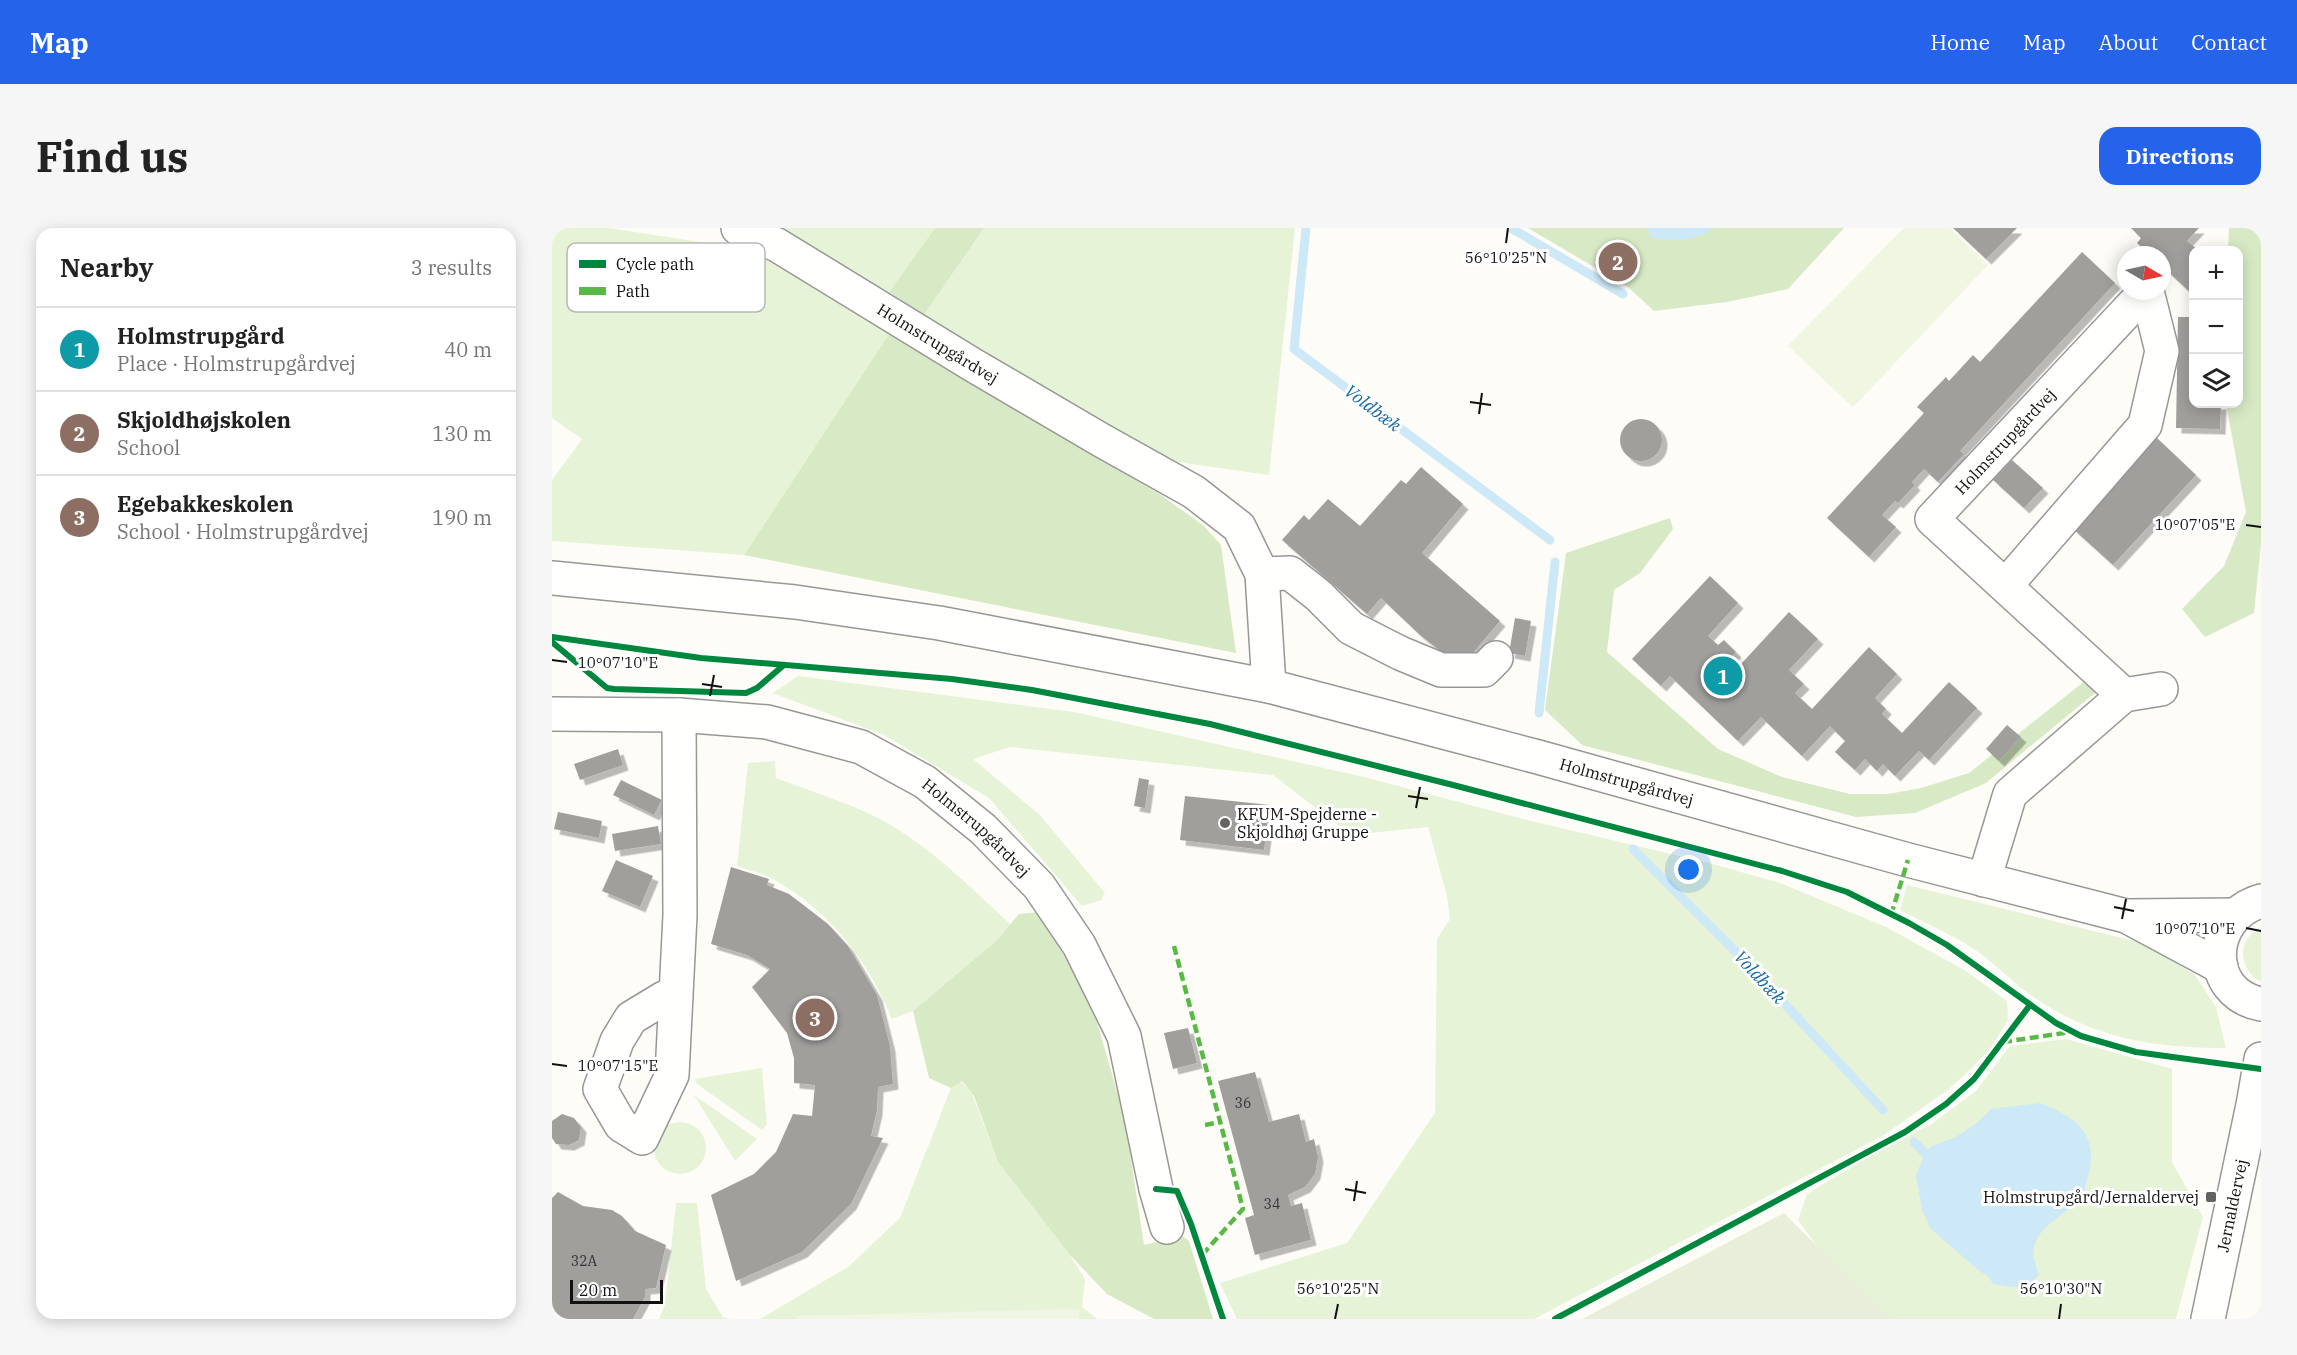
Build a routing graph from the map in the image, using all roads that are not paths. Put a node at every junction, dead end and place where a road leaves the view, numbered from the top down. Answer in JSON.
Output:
{"nodes":[{"id":1,"x":738,"y":228,"type":"edge"},
{"id":2,"x":2138,"y":300,"type":"edge"},
{"id":3,"x":2148,"y":300,"type":"edge"},
{"id":4,"x":1262,"y":574,"type":"junction"},
{"id":5,"x":552,"y":579,"type":"edge"},
{"id":6,"x":2006,"y":585,"type":"junction"},
{"id":7,"x":1496,"y":658,"type":"dead end"},
{"id":8,"x":1269,"y":686,"type":"junction"},
{"id":9,"x":2161,"y":689,"type":"dead end"},
{"id":10,"x":2124,"y":695,"type":"junction"},
{"id":11,"x":552,"y":714,"type":"edge"},
{"id":12,"x":679,"y":715,"type":"junction"},
{"id":13,"x":1984,"y":880,"type":"junction"},
{"id":14,"x":2248,"y":908,"type":"edge"},
{"id":15,"x":2126,"y":916,"type":"junction"},
{"id":16,"x":2221,"y":967,"type":"junction"},
{"id":17,"x":676,"y":998,"type":"dead end"},
{"id":18,"x":2261,"y":1004,"type":"edge"},
{"id":19,"x":2261,"y":1059,"type":"edge"},
{"id":20,"x":1167,"y":1227,"type":"dead end"},
{"id":21,"x":2208,"y":1319,"type":"edge"}],
"edges":[{"from":1,"to":4,"type":"street","name":"Holmstrupgårdvej"},
{"from":2,"to":6,"type":"street","name":"Holmstrupgårdvej"},
{"from":3,"to":6,"type":"street","name":"Holmstrupgårdvej"},
{"from":4,"to":7,"type":"street"},
{"from":4,"to":8,"type":"street","name":"Holmstrupgårdvej"},
{"from":5,"to":8,"type":"street","name":"Holmstrupgårdvej"},
{"from":6,"to":10,"type":"street","name":"Holmstrupgårdvej"},
{"from":8,"to":13,"type":"street","name":"Holmstrupgårdvej"},
{"from":9,"to":10,"type":"street"},
{"from":10,"to":13,"type":"street"},
{"from":11,"to":12,"type":"street","name":"Holmstrupgårdvej"},
{"from":12,"to":17,"type":"street"},
{"from":12,"to":20,"type":"street","name":"Holmstrupgårdvej"},
{"from":13,"to":15,"type":"street","name":"Holmstrupgårdvej"},
{"from":14,"to":15,"type":"street","name":"Holmstrupgårdvej"},
{"from":14,"to":16,"type":"street"},
{"from":15,"to":16,"type":"street","name":"Holmstrupgårdvej"},
{"from":16,"to":18,"type":"street"},
{"from":19,"to":21,"type":"street","name":"Jernaldervej"}]}
